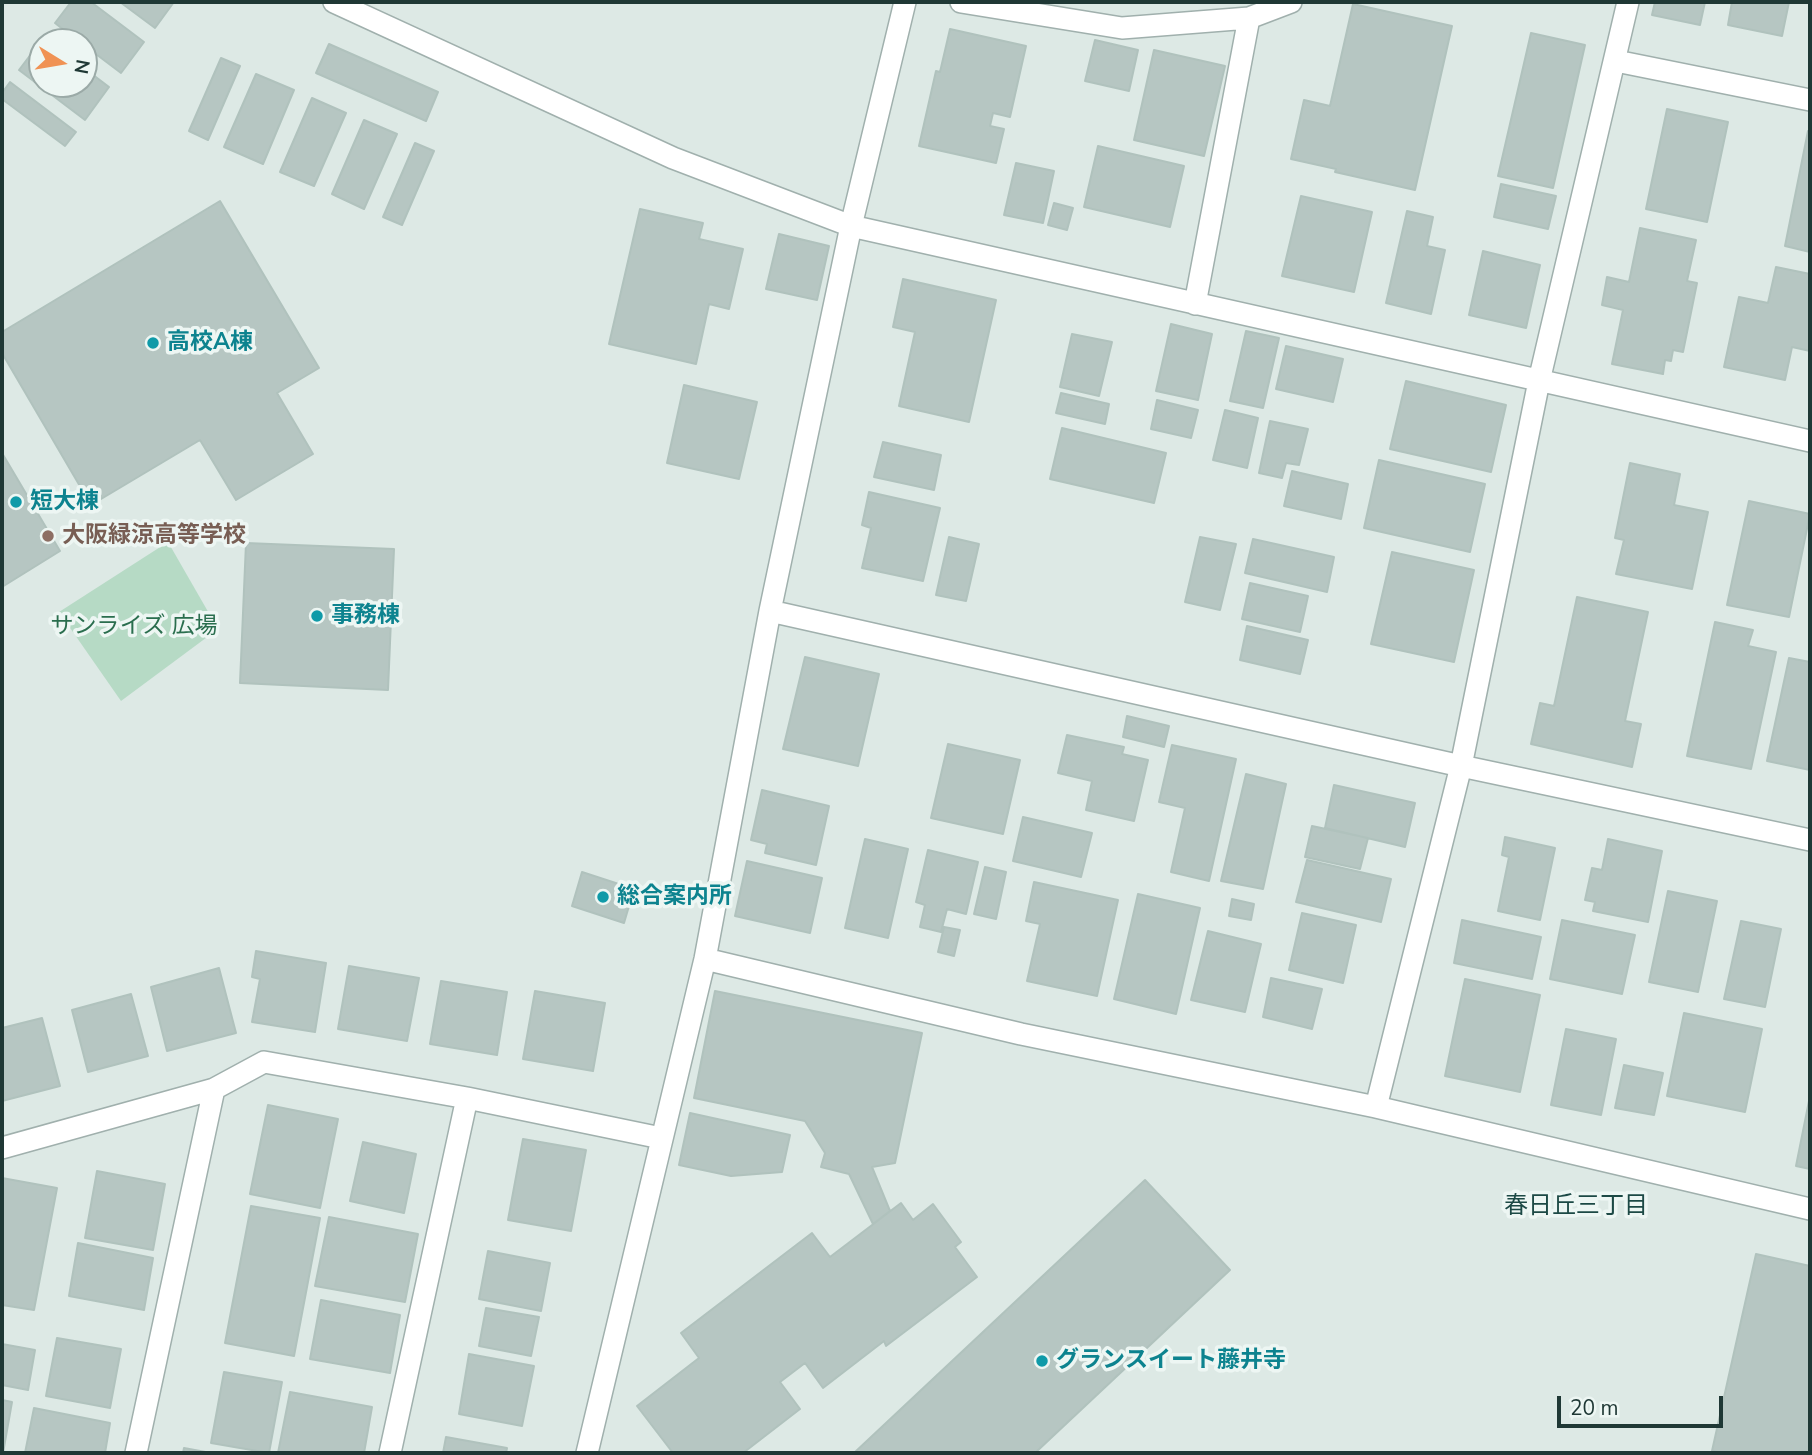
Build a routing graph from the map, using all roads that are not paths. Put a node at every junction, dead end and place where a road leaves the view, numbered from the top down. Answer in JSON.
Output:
{"nodes":[{"id":1,"x":905,"y":2,"type":"edge"},
{"id":2,"x":961,"y":2,"type":"edge"},
{"id":3,"x":1291,"y":2,"type":"edge"},
{"id":4,"x":1628,"y":2,"type":"edge"},
{"id":5,"x":347,"y":5,"type":"edge"},
{"id":6,"x":1249,"y":18,"type":"junction"},
{"id":7,"x":1616,"y":61,"type":"junction"},
{"id":8,"x":1810,"y":100,"type":"edge"},
{"id":9,"x":851,"y":226,"type":"junction"},
{"id":10,"x":1195,"y":304,"type":"junction"},
{"id":11,"x":1539,"y":382,"type":"junction"},
{"id":12,"x":1810,"y":441,"type":"edge"},
{"id":13,"x":770,"y":611,"type":"junction"},
{"id":14,"x":1461,"y":766,"type":"junction"},
{"id":15,"x":1810,"y":840,"type":"edge"},
{"id":16,"x":705,"y":959,"type":"junction"},
{"id":17,"x":214,"y":1088,"type":"junction"},
{"id":18,"x":467,"y":1098,"type":"junction"},
{"id":19,"x":1377,"y":1108,"type":"junction"},
{"id":20,"x":662,"y":1138,"type":"junction"},
{"id":21,"x":2,"y":1148,"type":"edge"},
{"id":22,"x":1810,"y":1209,"type":"edge"},
{"id":23,"x":136,"y":1453,"type":"edge"},
{"id":24,"x":390,"y":1453,"type":"edge"},
{"id":25,"x":587,"y":1453,"type":"edge"}],
"edges":[{"from":1,"to":9,"type":"street"},
{"from":2,"to":6,"type":"street"},
{"from":3,"to":6,"type":"street"},
{"from":4,"to":7,"type":"street"},
{"from":5,"to":9,"type":"street"},
{"from":6,"to":10,"type":"street"},
{"from":7,"to":8,"type":"street"},
{"from":7,"to":11,"type":"street"},
{"from":9,"to":10,"type":"street"},
{"from":9,"to":13,"type":"street"},
{"from":10,"to":11,"type":"street"},
{"from":11,"to":12,"type":"street"},
{"from":11,"to":14,"type":"street"},
{"from":13,"to":14,"type":"street"},
{"from":13,"to":16,"type":"street"},
{"from":14,"to":15,"type":"street"},
{"from":14,"to":19,"type":"street"},
{"from":16,"to":19,"type":"street"},
{"from":16,"to":20,"type":"street"},
{"from":17,"to":18,"type":"street"},
{"from":17,"to":21,"type":"street"},
{"from":17,"to":23,"type":"street"},
{"from":18,"to":20,"type":"street"},
{"from":18,"to":24,"type":"street"},
{"from":19,"to":22,"type":"street"},
{"from":20,"to":25,"type":"street"}]}
